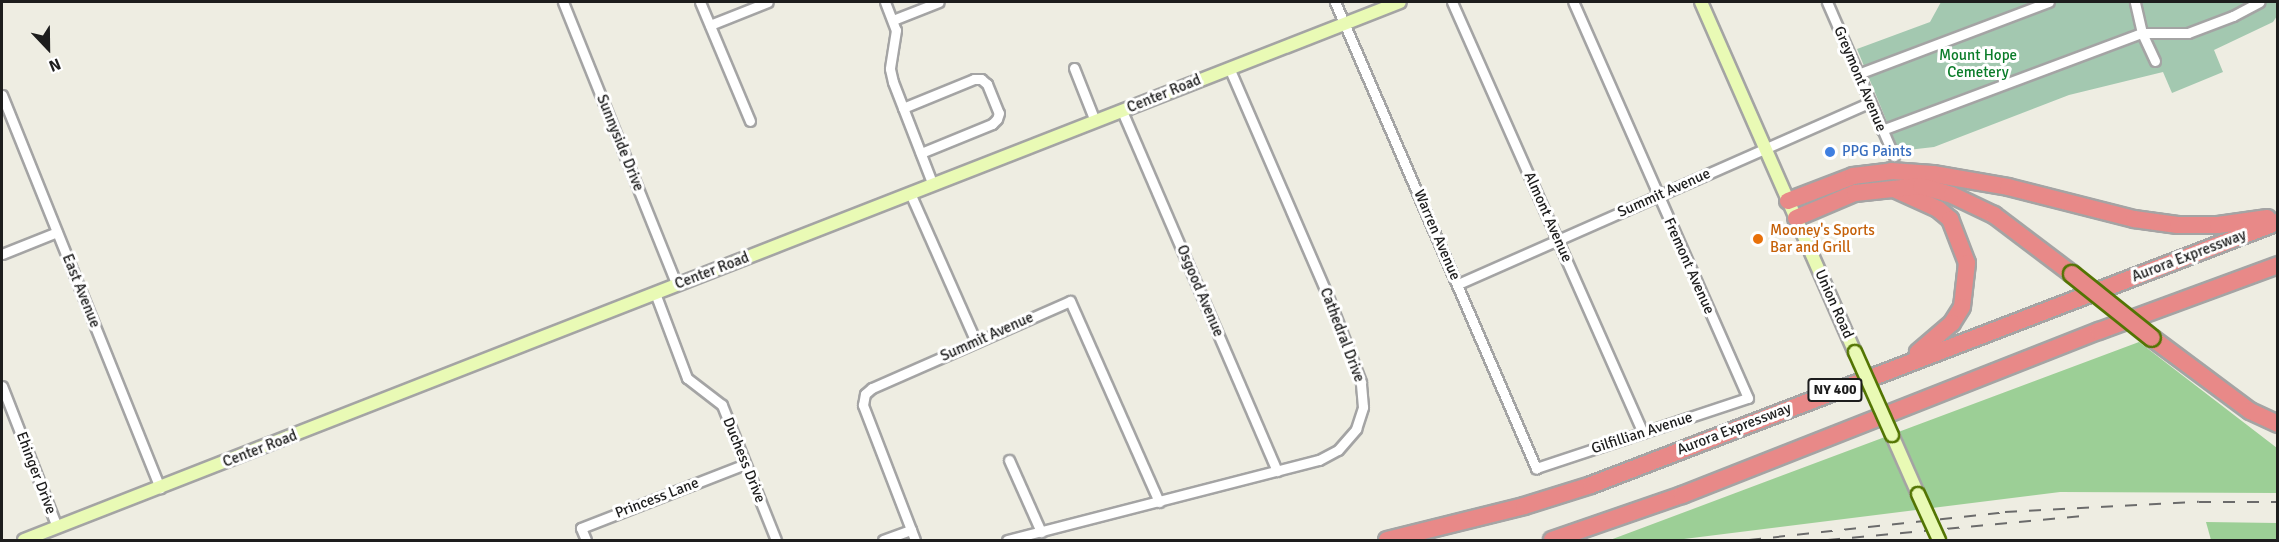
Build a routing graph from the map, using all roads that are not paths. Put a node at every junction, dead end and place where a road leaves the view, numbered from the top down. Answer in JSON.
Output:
{"nodes":[{"id":1,"x":563,"y":2,"type":"edge"},
{"id":2,"x":700,"y":2,"type":"edge"},
{"id":3,"x":768,"y":2,"type":"edge"},
{"id":4,"x":885,"y":2,"type":"edge"},
{"id":5,"x":939,"y":2,"type":"edge"},
{"id":6,"x":1335,"y":2,"type":"edge"},
{"id":7,"x":1400,"y":2,"type":"edge"},
{"id":8,"x":1452,"y":2,"type":"edge"},
{"id":9,"x":1573,"y":2,"type":"edge"},
{"id":10,"x":1701,"y":2,"type":"edge"},
{"id":11,"x":1827,"y":2,"type":"edge"},
{"id":12,"x":2049,"y":2,"type":"edge"},
{"id":13,"x":2135,"y":2,"type":"edge"},
{"id":14,"x":2259,"y":2,"type":"edge"},
{"id":15,"x":893,"y":20,"type":"junction"},
{"id":16,"x":1345,"y":23,"type":"junction"},
{"id":17,"x":710,"y":25,"type":"junction"},
{"id":18,"x":2142,"y":33,"type":"junction"},
{"id":19,"x":2155,"y":61,"type":"dead end"},
{"id":20,"x":1074,"y":68,"type":"dead end"},
{"id":21,"x":1229,"y":68,"type":"junction"},
{"id":22,"x":1858,"y":74,"type":"junction"},
{"id":23,"x":2,"y":95,"type":"edge"},
{"id":24,"x":1870,"y":102,"type":"junction"},
{"id":25,"x":903,"y":108,"type":"junction"},
{"id":26,"x":1122,"y":111,"type":"junction"},
{"id":27,"x":750,"y":121,"type":"dead end"},
{"id":28,"x":1095,"y":122,"type":"junction"},
{"id":29,"x":1882,"y":130,"type":"junction"},
{"id":30,"x":1764,"y":148,"type":"junction"},
{"id":31,"x":921,"y":153,"type":"junction"},
{"id":32,"x":1894,"y":156,"type":"dead end"},
{"id":33,"x":1933,"y":174,"type":"junction"},
{"id":34,"x":933,"y":185,"type":"junction"},
{"id":35,"x":1890,"y":187,"type":"junction"},
{"id":36,"x":910,"y":194,"type":"junction"},
{"id":37,"x":1657,"y":195,"type":"junction"},
{"id":38,"x":1788,"y":201,"type":"junction"},
{"id":39,"x":2277,"y":216,"type":"edge"},
{"id":40,"x":1796,"y":219,"type":"junction"},
{"id":41,"x":2277,"y":222,"type":"edge"},
{"id":42,"x":57,"y":232,"type":"junction"},
{"id":43,"x":1558,"y":239,"type":"junction"},
{"id":44,"x":2,"y":254,"type":"edge"},
{"id":45,"x":2277,"y":265,"type":"edge"},
{"id":46,"x":2077,"y":272,"type":"junction"},
{"id":47,"x":2277,"y":274,"type":"edge"},
{"id":48,"x":2243,"y":279,"type":"junction"},
{"id":49,"x":1458,"y":284,"type":"junction"},
{"id":50,"x":677,"y":285,"type":"junction"},
{"id":51,"x":655,"y":293,"type":"junction"},
{"id":52,"x":2156,"y":336,"type":"junction"},
{"id":53,"x":976,"y":342,"type":"junction"},
{"id":54,"x":1900,"y":365,"type":"junction"},
{"id":55,"x":2,"y":386,"type":"edge"},
{"id":56,"x":1748,"y":398,"type":"joint"},
{"id":57,"x":2277,"y":416,"type":"edge"},
{"id":58,"x":2277,"y":424,"type":"edge"},
{"id":59,"x":1643,"y":433,"type":"junction"},
{"id":60,"x":1009,"y":459,"type":"dead end"},
{"id":61,"x":745,"y":464,"type":"junction"},
{"id":62,"x":1536,"y":468,"type":"joint"},
{"id":63,"x":1277,"y":471,"type":"junction"},
{"id":64,"x":160,"y":488,"type":"junction"},
{"id":65,"x":1159,"y":502,"type":"junction"},
{"id":66,"x":57,"y":527,"type":"junction"},
{"id":67,"x":911,"y":530,"type":"junction"},
{"id":68,"x":1041,"y":532,"type":"junction"},
{"id":69,"x":30,"y":539,"type":"edge"},
{"id":70,"x":586,"y":540,"type":"edge"},
{"id":71,"x":776,"y":540,"type":"edge"},
{"id":72,"x":883,"y":540,"type":"edge"},
{"id":73,"x":915,"y":540,"type":"edge"},
{"id":74,"x":1007,"y":540,"type":"edge"},
{"id":75,"x":1387,"y":540,"type":"edge"},
{"id":76,"x":1552,"y":540,"type":"edge"},
{"id":77,"x":1939,"y":540,"type":"edge"}],
"edges":[{"from":1,"to":50,"type":"street","name":"Sunnyside Drive"},
{"from":2,"to":17,"type":"street"},
{"from":3,"to":17,"type":"street"},
{"from":4,"to":15,"type":"street"},
{"from":5,"to":15,"type":"street"},
{"from":6,"to":16,"type":"street","name":"Warren Avenue"},
{"from":7,"to":16,"type":"main road","name":"Center Road"},
{"from":8,"to":43,"type":"street","name":"Almont Avenue"},
{"from":9,"to":37,"type":"street","name":"Fremont Avenue"},
{"from":10,"to":30,"type":"main road","name":"Union Road"},
{"from":11,"to":22,"type":"street","name":"Greymont Avenue"},
{"from":12,"to":22,"type":"street"},
{"from":13,"to":18,"type":"street"},
{"from":14,"to":18,"type":"street"},
{"from":15,"to":25,"type":"street"},
{"from":16,"to":21,"type":"main road","name":"Center Road"},
{"from":16,"to":49,"type":"street","name":"Warren Avenue"},
{"from":17,"to":27,"type":"street"},
{"from":18,"to":19,"type":"street"},
{"from":18,"to":29,"type":"street"},
{"from":20,"to":28,"type":"street"},
{"from":21,"to":26,"type":"main road","name":"Center Road"},
{"from":21,"to":63,"type":"street","name":"Cathedral Drive"},
{"from":22,"to":24,"type":"street","name":"Greymont Avenue"},
{"from":23,"to":42,"type":"street","name":"East Avenue"},
{"from":24,"to":29,"type":"street","name":"Greymont Avenue"},
{"from":24,"to":30,"type":"street","name":"Summit Avenue"},
{"from":25,"to":31,"type":"street"},
{"from":25,"to":31,"type":"street"},
{"from":26,"to":28,"type":"main road","name":"Center Road"},
{"from":26,"to":63,"type":"street","name":"Osgood Avenue"},
{"from":28,"to":34,"type":"main road","name":"Center Road"},
{"from":29,"to":32,"type":"street","name":"Greymont Avenue"},
{"from":30,"to":37,"type":"street","name":"Summit Avenue"},
{"from":30,"to":38,"type":"main road","name":"Union Road"},
{"from":31,"to":34,"type":"street"},
{"from":33,"to":38,"type":"highway"},
{"from":33,"to":39,"type":"highway"},
{"from":33,"to":46,"type":"highway"},
{"from":34,"to":36,"type":"main road","name":"Center Road"},
{"from":35,"to":40,"type":"highway"},
{"from":35,"to":46,"type":"highway"},
{"from":35,"to":54,"type":"highway"},
{"from":36,"to":50,"type":"main road","name":"Center Road"},
{"from":36,"to":53,"type":"street"},
{"from":37,"to":43,"type":"street","name":"Summit Avenue"},
{"from":37,"to":56,"type":"street","name":"Fremont Avenue"},
{"from":38,"to":40,"type":"main road","name":"Union Road"},
{"from":40,"to":77,"type":"main road","name":"Union Road","bridge":true},
{"from":41,"to":54,"type":"highway","name":"Aurora Expressway","number":"NY 400"},
{"from":42,"to":44,"type":"street"},
{"from":42,"to":64,"type":"street","name":"East Avenue"},
{"from":43,"to":49,"type":"street","name":"Summit Avenue"},
{"from":43,"to":59,"type":"street","name":"Almont Avenue"},
{"from":45,"to":48,"type":"highway","number":"NY 400"},
{"from":46,"to":52,"type":"highway","bridge":true},
{"from":47,"to":48,"type":"highway"},
{"from":48,"to":76,"type":"highway","number":"NY 400"},
{"from":49,"to":62,"type":"street","name":"Warren Avenue"},
{"from":50,"to":51,"type":"main road","name":"Center Road"},
{"from":51,"to":61,"type":"street","name":"Duchess Drive"},
{"from":51,"to":64,"type":"main road","name":"Center Road"},
{"from":52,"to":57,"type":"highway"},
{"from":52,"to":58,"type":"highway"},
{"from":53,"to":65,"type":"street","name":"Summit Avenue"},
{"from":53,"to":67,"type":"street","name":"Summit Avenue"},
{"from":54,"to":75,"type":"highway","name":"Aurora Expressway","number":"NY 400"},
{"from":55,"to":66,"type":"street","name":"Ehinger Drive"},
{"from":56,"to":59,"type":"street","name":"Gilfillian Avenue"},
{"from":59,"to":62,"type":"street","name":"Gilfillian Avenue"},
{"from":60,"to":68,"type":"street"},
{"from":61,"to":70,"type":"street","name":"Princess Lane"},
{"from":61,"to":71,"type":"street","name":"Duchess Drive"},
{"from":63,"to":65,"type":"street","name":"Cathedral Drive"},
{"from":64,"to":66,"type":"main road","name":"Center Road"},
{"from":65,"to":68,"type":"street","name":"Cathedral Drive"},
{"from":66,"to":69,"type":"main road","name":"Center Road"},
{"from":67,"to":72,"type":"street"},
{"from":67,"to":73,"type":"street"},
{"from":68,"to":74,"type":"street","name":"Cathedral Drive"}]}
